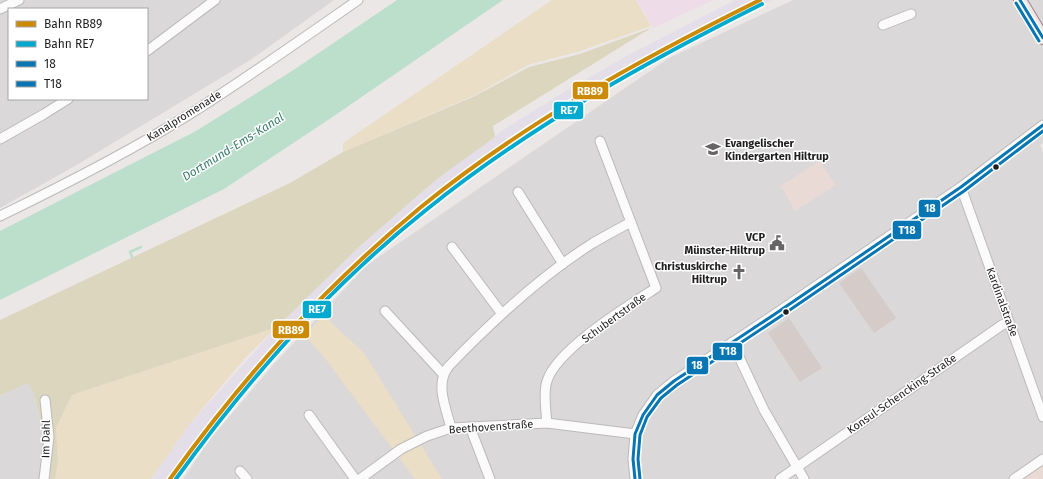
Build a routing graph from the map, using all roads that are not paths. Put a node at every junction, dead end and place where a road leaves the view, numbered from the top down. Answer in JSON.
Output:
{"nodes":[{"id":1,"x":19,"y":0,"type":"edge"},
{"id":2,"x":215,"y":0,"type":"edge"},
{"id":3,"x":358,"y":0,"type":"edge"},
{"id":4,"x":1020,"y":0,"type":"edge"},
{"id":5,"x":0,"y":9,"type":"edge"},
{"id":6,"x":911,"y":14,"type":"dead end"},
{"id":7,"x":883,"y":25,"type":"dead end"},
{"id":8,"x":1043,"y":38,"type":"edge"},
{"id":9,"x":148,"y":50,"type":"edge"},
{"id":10,"x":66,"y":100,"type":"edge"},
{"id":11,"x":1043,"y":125,"type":"edge"},
{"id":12,"x":0,"y":139,"type":"edge"},
{"id":13,"x":600,"y":141,"type":"dead end"},
{"id":14,"x":961,"y":187,"type":"junction"},
{"id":15,"x":518,"y":192,"type":"dead end"},
{"id":16,"x":0,"y":216,"type":"edge"},
{"id":17,"x":631,"y":222,"type":"junction"},
{"id":18,"x":452,"y":247,"type":"dead end"},
{"id":19,"x":563,"y":264,"type":"junction"},
{"id":20,"x":385,"y":312,"type":"dead end"},
{"id":21,"x":502,"y":314,"type":"junction"},
{"id":22,"x":1009,"y":322,"type":"junction"},
{"id":23,"x":732,"y":342,"type":"junction"},
{"id":24,"x":444,"y":374,"type":"junction"},
{"id":25,"x":45,"y":400,"type":"dead end"},
{"id":26,"x":309,"y":415,"type":"dead end"},
{"id":27,"x":1043,"y":417,"type":"edge"},
{"id":28,"x":547,"y":423,"type":"junction"},
{"id":29,"x":470,"y":427,"type":"junction"},
{"id":30,"x":451,"y":428,"type":"junction"},
{"id":31,"x":635,"y":434,"type":"junction"},
{"id":32,"x":1043,"y":459,"type":"edge"},
{"id":33,"x":796,"y":468,"type":"junction"},
{"id":34,"x":240,"y":471,"type":"dead end"},
{"id":35,"x":44,"y":479,"type":"edge"},
{"id":36,"x":247,"y":479,"type":"edge"},
{"id":37,"x":355,"y":479,"type":"edge"},
{"id":38,"x":360,"y":479,"type":"edge"},
{"id":39,"x":490,"y":479,"type":"edge"},
{"id":40,"x":635,"y":479,"type":"edge"},
{"id":41,"x":780,"y":479,"type":"edge"},
{"id":42,"x":804,"y":479,"type":"edge"},
{"id":43,"x":1014,"y":479,"type":"edge"}],
"edges":[{"from":1,"to":5,"type":"street"},
{"from":2,"to":9,"type":"street"},
{"from":3,"to":16,"type":"street","name":"Kanalpromenade"},
{"from":4,"to":8,"type":"main road"},
{"from":6,"to":7,"type":"street"},
{"from":10,"to":12,"type":"street"},
{"from":11,"to":14,"type":"street"},
{"from":13,"to":17,"type":"street","name":"Schubertstraße"},
{"from":14,"to":22,"type":"street","name":"Kardinalstraße"},
{"from":14,"to":23,"type":"street"},
{"from":15,"to":19,"type":"street"},
{"from":17,"to":19,"type":"street"},
{"from":17,"to":28,"type":"street","name":"Schubertstraße"},
{"from":18,"to":21,"type":"street"},
{"from":19,"to":21,"type":"street"},
{"from":20,"to":24,"type":"street"},
{"from":21,"to":24,"type":"street"},
{"from":22,"to":27,"type":"street","name":"Kardinalstraße"},
{"from":22,"to":33,"type":"street","name":"Konsul-Schencking-Straße"},
{"from":23,"to":31,"type":"street"},
{"from":23,"to":33,"type":"street"},
{"from":24,"to":30,"type":"street"},
{"from":25,"to":35,"type":"street","name":"Im Dahl"},
{"from":26,"to":37,"type":"street"},
{"from":28,"to":29,"type":"street","name":"Beethovenstraße"},
{"from":28,"to":31,"type":"street","name":"Beethovenstraße"},
{"from":29,"to":30,"type":"street","name":"Beethovenstraße"},
{"from":29,"to":39,"type":"street"},
{"from":30,"to":38,"type":"street","name":"Beethovenstraße"},
{"from":31,"to":40,"type":"street"},
{"from":32,"to":43,"type":"street"},
{"from":33,"to":41,"type":"street","name":"Konsul-Schencking-Straße"},
{"from":33,"to":42,"type":"street"},
{"from":34,"to":36,"type":"street"}]}
